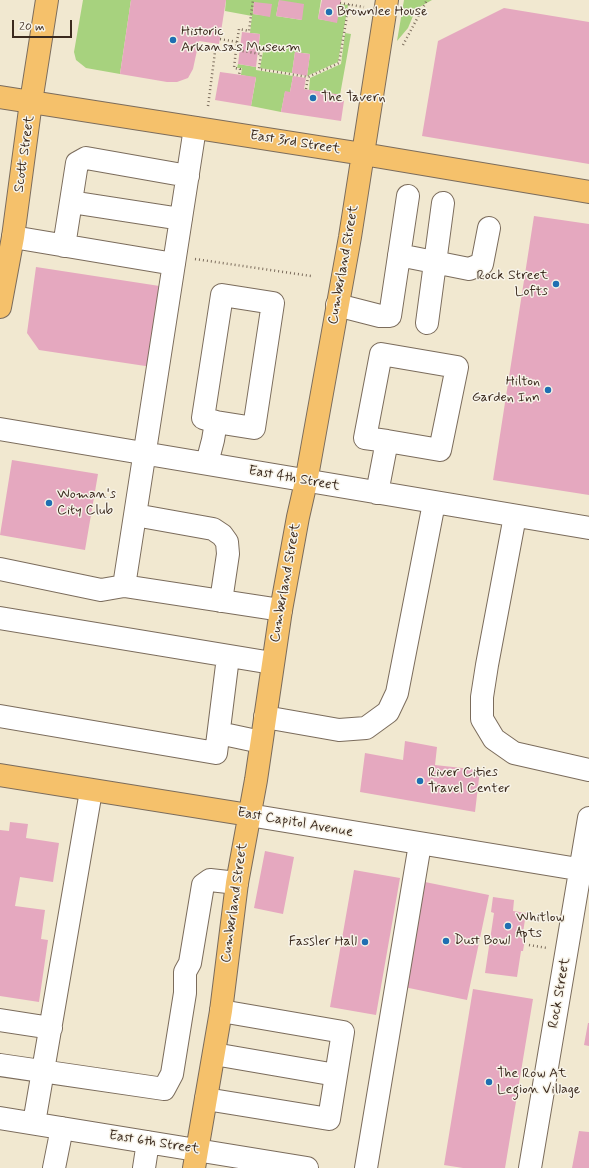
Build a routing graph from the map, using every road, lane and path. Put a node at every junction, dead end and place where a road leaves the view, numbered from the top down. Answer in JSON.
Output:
{"nodes":[{"id":1,"x":47,"y":0,"type":"edge"},
{"id":2,"x":253,"y":0,"type":"edge"},
{"id":3,"x":387,"y":0,"type":"edge"},
{"id":4,"x":427,"y":0,"type":"edge"},
{"id":5,"x":342,"y":2,"type":"edge"},
{"id":6,"x":349,"y":4,"type":"junction"},
{"id":7,"x":364,"y":7,"type":"dead end"},
{"id":8,"x":220,"y":39,"type":"dead end"},
{"id":9,"x":237,"y":42,"type":"junction"},
{"id":10,"x":216,"y":44,"type":"dead end"},
{"id":11,"x":402,"y":47,"type":"dead end"},
{"id":12,"x":236,"y":50,"type":"junction"},
{"id":13,"x":239,"y":75,"type":"dead end"},
{"id":14,"x":308,"y":77,"type":"junction"},
{"id":15,"x":306,"y":89,"type":"dead end"},
{"id":16,"x":0,"y":96,"type":"edge"},
{"id":17,"x":32,"y":102,"type":"junction"},
{"id":18,"x":208,"y":106,"type":"dead end"},
{"id":19,"x":195,"y":128,"type":"junction"},
{"id":20,"x":363,"y":154,"type":"junction"},
{"id":21,"x":188,"y":176,"type":"junction"},
{"id":22,"x":589,"y":192,"type":"edge"},
{"id":23,"x":408,"y":196,"type":"dead end"},
{"id":24,"x":71,"y":202,"type":"junction"},
{"id":25,"x":443,"y":203,"type":"dead end"},
{"id":26,"x":181,"y":219,"type":"junction"},
{"id":27,"x":489,"y":228,"type":"dead end"},
{"id":28,"x":13,"y":238,"type":"junction"},
{"id":29,"x":64,"y":246,"type":"junction"},
{"id":30,"x":399,"y":254,"type":"junction"},
{"id":31,"x":174,"y":260,"type":"junction"},
{"id":32,"x":435,"y":262,"type":"junction"},
{"id":33,"x":311,"y":276,"type":"dead end"},
{"id":34,"x":338,"y":305,"type":"junction"},
{"id":35,"x":0,"y":307,"type":"edge"},
{"id":36,"x":427,"y":323,"type":"dead end"},
{"id":37,"x":216,"y":422,"type":"junction"},
{"id":38,"x":0,"y":429,"type":"edge"},
{"id":39,"x":387,"y":441,"type":"junction"},
{"id":40,"x":144,"y":453,"type":"junction"},
{"id":41,"x":207,"y":464,"type":"junction"},
{"id":42,"x":306,"y":482,"type":"junction"},
{"id":43,"x":377,"y":493,"type":"junction"},
{"id":44,"x":434,"y":503,"type":"junction"},
{"id":45,"x":135,"y":515,"type":"junction"},
{"id":46,"x":515,"y":516,"type":"junction"},
{"id":47,"x":589,"y":528,"type":"edge"},
{"id":48,"x":0,"y":570,"type":"edge"},
{"id":49,"x":124,"y":586,"type":"junction"},
{"id":50,"x":221,"y":601,"type":"junction"},
{"id":51,"x":281,"y":610,"type":"junction"},
{"id":52,"x":0,"y":618,"type":"edge"},
{"id":53,"x":228,"y":657,"type":"junction"},
{"id":54,"x":272,"y":663,"type":"junction"},
{"id":55,"x":0,"y":716,"type":"edge"},
{"id":56,"x":265,"y":717,"type":"junction"},
{"id":57,"x":261,"y":742,"type":"junction"},
{"id":58,"x":218,"y":743,"type":"junction"},
{"id":59,"x":589,"y":770,"type":"edge"},
{"id":60,"x":0,"y":775,"type":"edge"},
{"id":61,"x":90,"y":791,"type":"junction"},
{"id":62,"x":249,"y":815,"type":"junction"},
{"id":63,"x":589,"y":818,"type":"edge"},
{"id":64,"x":420,"y":844,"type":"junction"},
{"id":65,"x":585,"y":871,"type":"edge"},
{"id":66,"x":237,"y":883,"type":"junction"},
{"id":67,"x":529,"y":945,"type":"dead end"},
{"id":68,"x":547,"y":948,"type":"dead end"},
{"id":69,"x":221,"y":1011,"type":"junction"},
{"id":70,"x":0,"y":1020,"type":"edge"},
{"id":71,"x":50,"y":1028,"type":"junction"},
{"id":72,"x":214,"y":1054,"type":"junction"},
{"id":73,"x":0,"y":1064,"type":"edge"},
{"id":74,"x":43,"y":1071,"type":"junction"},
{"id":75,"x":336,"y":1074,"type":"junction"},
{"id":76,"x":206,"y":1099,"type":"junction"},
{"id":77,"x":0,"y":1118,"type":"edge"},
{"id":78,"x":34,"y":1123,"type":"junction"},
{"id":79,"x":62,"y":1128,"type":"junction"},
{"id":80,"x":148,"y":1142,"type":"junction"},
{"id":81,"x":195,"y":1159,"type":"edge"},
{"id":82,"x":251,"y":1163,"type":"edge"},
{"id":83,"x":54,"y":1168,"type":"edge"},
{"id":84,"x":144,"y":1168,"type":"edge"},
{"id":85,"x":307,"y":1168,"type":"edge"},
{"id":86,"x":366,"y":1168,"type":"edge"},
{"id":87,"x":530,"y":1168,"type":"edge"}],
"edges":[{"from":1,"to":17,"type":"main road","name":"Scott Street"},
{"from":2,"to":9,"type":"path"},
{"from":3,"to":20,"type":"main road","name":"Cumberland Street"},
{"from":4,"to":11,"type":"path"},
{"from":5,"to":6,"type":"path"},
{"from":6,"to":7,"type":"path"},
{"from":6,"to":14,"type":"path"},
{"from":8,"to":9,"type":"path"},
{"from":9,"to":12,"type":"path"},
{"from":10,"to":18,"type":"path"},
{"from":12,"to":13,"type":"path"},
{"from":12,"to":14,"type":"path"},
{"from":14,"to":15,"type":"path"},
{"from":16,"to":17,"type":"main road","name":"East 3rd Street"},
{"from":17,"to":19,"type":"main road","name":"East 3rd Street"},
{"from":17,"to":28,"type":"main road","name":"Scott Street"},
{"from":19,"to":20,"type":"main road","name":"East 3rd Street"},
{"from":19,"to":21,"type":"street"},
{"from":20,"to":22,"type":"main road","name":"East 3rd Street"},
{"from":20,"to":34,"type":"main road","name":"Cumberland Street"},
{"from":21,"to":24,"type":"street"},
{"from":21,"to":26,"type":"street"},
{"from":23,"to":30,"type":"street"},
{"from":24,"to":26,"type":"street"},
{"from":24,"to":29,"type":"street"},
{"from":25,"to":32,"type":"street"},
{"from":26,"to":31,"type":"street"},
{"from":27,"to":32,"type":"street"},
{"from":28,"to":29,"type":"street"},
{"from":28,"to":35,"type":"main road","name":"Scott Street"},
{"from":29,"to":31,"type":"street"},
{"from":30,"to":32,"type":"street"},
{"from":30,"to":34,"type":"street"},
{"from":31,"to":33,"type":"path"},
{"from":31,"to":40,"type":"street"},
{"from":32,"to":36,"type":"street"},
{"from":34,"to":42,"type":"main road","name":"Cumberland Street"},
{"from":37,"to":37,"type":"street"},
{"from":37,"to":41,"type":"street"},
{"from":38,"to":40,"type":"street","name":"East 4th Street"},
{"from":39,"to":39,"type":"street"},
{"from":39,"to":43,"type":"street"},
{"from":40,"to":41,"type":"street","name":"East 4th Street"},
{"from":40,"to":45,"type":"street"},
{"from":41,"to":42,"type":"street","name":"East 4th Street"},
{"from":42,"to":43,"type":"street","name":"East 4th Street"},
{"from":42,"to":51,"type":"main road","name":"Cumberland Street"},
{"from":43,"to":44,"type":"street","name":"East 4th Street"},
{"from":44,"to":46,"type":"street","name":"East 4th Street"},
{"from":44,"to":56,"type":"street"},
{"from":45,"to":49,"type":"street"},
{"from":45,"to":50,"type":"street"},
{"from":46,"to":47,"type":"street","name":"East 4th Street"},
{"from":46,"to":59,"type":"street"},
{"from":48,"to":49,"type":"street"},
{"from":49,"to":50,"type":"street"},
{"from":50,"to":51,"type":"street"},
{"from":51,"to":54,"type":"main road","name":"Cumberland Street"},
{"from":52,"to":53,"type":"street"},
{"from":53,"to":54,"type":"street"},
{"from":53,"to":58,"type":"street"},
{"from":54,"to":56,"type":"main road","name":"Cumberland Street"},
{"from":55,"to":58,"type":"street"},
{"from":56,"to":57,"type":"main road","name":"Cumberland Street"},
{"from":57,"to":58,"type":"street"},
{"from":57,"to":62,"type":"main road","name":"Cumberland Street"},
{"from":60,"to":61,"type":"main road","name":"East Capitol Avenue"},
{"from":61,"to":62,"type":"main road","name":"East Capitol Avenue"},
{"from":61,"to":71,"type":"street"},
{"from":62,"to":64,"type":"street","name":"East Capitol Avenue"},
{"from":62,"to":66,"type":"main road","name":"Cumberland Street"},
{"from":63,"to":65,"type":"street","name":"Rock Street"},
{"from":64,"to":65,"type":"street","name":"East Capitol Avenue"},
{"from":64,"to":86,"type":"street"},
{"from":65,"to":87,"type":"street","name":"Rock Street"},
{"from":66,"to":69,"type":"main road","name":"Cumberland Street"},
{"from":66,"to":74,"type":"street"},
{"from":67,"to":68,"type":"path"},
{"from":69,"to":72,"type":"main road","name":"Cumberland Street"},
{"from":69,"to":75,"type":"street"},
{"from":70,"to":71,"type":"street"},
{"from":71,"to":74,"type":"street"},
{"from":72,"to":75,"type":"street"},
{"from":72,"to":76,"type":"main road","name":"Cumberland Street"},
{"from":73,"to":74,"type":"street"},
{"from":74,"to":78,"type":"street"},
{"from":75,"to":76,"type":"street"},
{"from":76,"to":81,"type":"main road","name":"Cumberland Street"},
{"from":77,"to":78,"type":"street","name":"East 6th Street"},
{"from":78,"to":79,"type":"street","name":"East 6th Street"},
{"from":79,"to":80,"type":"street","name":"East 6th Street"},
{"from":79,"to":83,"type":"street"},
{"from":80,"to":81,"type":"street","name":"East 6th Street"},
{"from":80,"to":84,"type":"street"},
{"from":81,"to":82,"type":"street","name":"East 6th Street"},
{"from":82,"to":85,"type":"street","name":"East 6th Street"}]}
